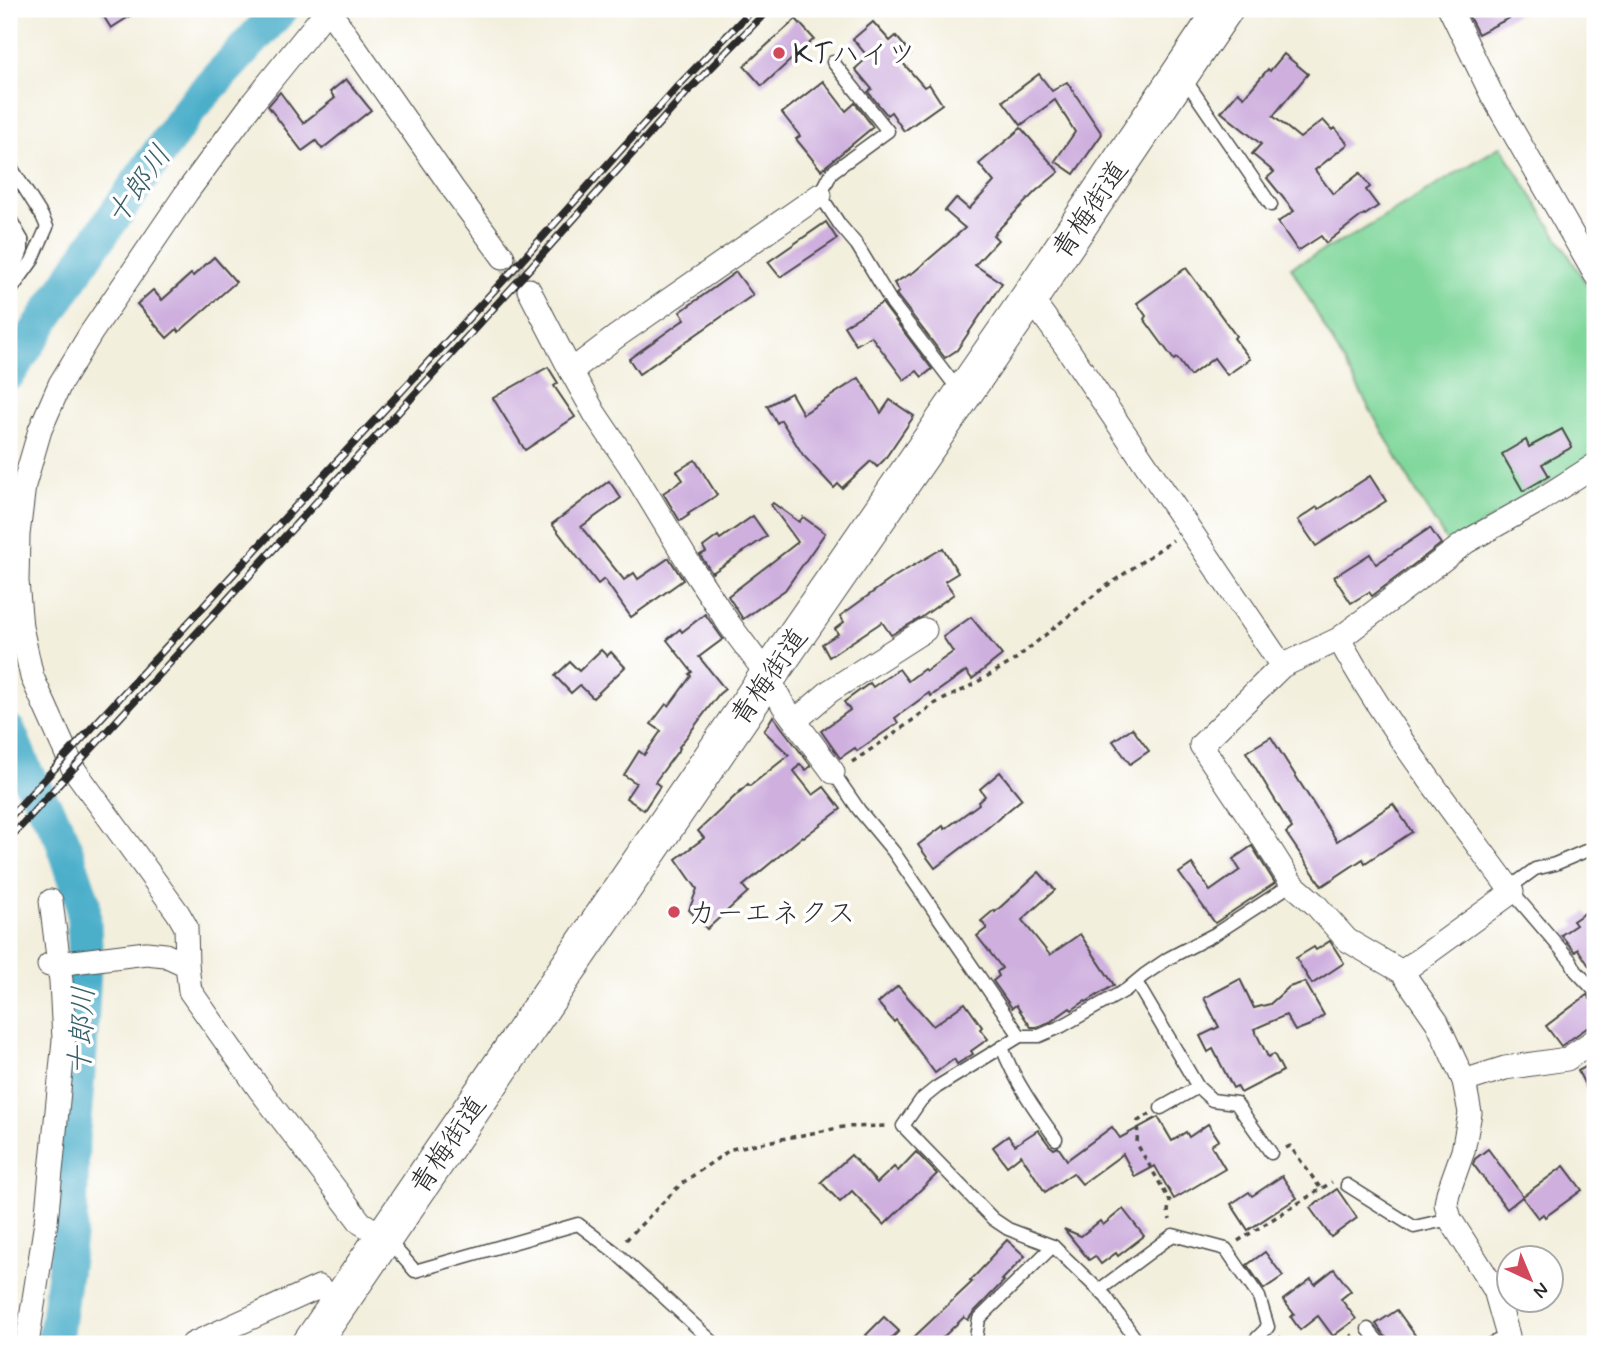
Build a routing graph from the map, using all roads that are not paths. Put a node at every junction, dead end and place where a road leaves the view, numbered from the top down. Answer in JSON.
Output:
{"nodes":[{"id":1,"x":328,"y":9,"type":"edge"},
{"id":2,"x":1224,"y":9,"type":"edge"},
{"id":3,"x":1450,"y":9,"type":"edge"},
{"id":4,"x":833,"y":62,"type":"dead end"},
{"id":5,"x":1180,"y":73,"type":"junction"},
{"id":6,"x":9,"y":163,"type":"edge"},
{"id":7,"x":820,"y":195,"type":"junction"},
{"id":8,"x":1271,"y":205,"type":"dead end"},
{"id":9,"x":9,"y":217,"type":"edge"},
{"id":10,"x":22,"y":240,"type":"junction"},
{"id":11,"x":9,"y":248,"type":"edge"},
{"id":12,"x":503,"y":257,"type":"tunnel mouth"},
{"id":13,"x":1595,"y":274,"type":"edge"},
{"id":14,"x":9,"y":285,"type":"edge"},
{"id":15,"x":529,"y":290,"type":"tunnel mouth"},
{"id":16,"x":9,"y":293,"type":"edge"},
{"id":17,"x":1030,"y":298,"type":"junction"},
{"id":18,"x":571,"y":371,"type":"junction"},
{"id":19,"x":963,"y":395,"type":"junction"},
{"id":20,"x":1595,"y":465,"type":"edge"},
{"id":21,"x":925,"y":630,"type":"dead end"},
{"id":22,"x":1339,"y":639,"type":"junction"},
{"id":23,"x":1282,"y":667,"type":"junction"},
{"id":24,"x":22,"y":676,"type":"edge"},
{"id":25,"x":768,"y":676,"type":"junction"},
{"id":26,"x":795,"y":721,"type":"junction"},
{"id":27,"x":833,"y":772,"type":"joint"},
{"id":28,"x":1595,"y":847,"type":"edge"},
{"id":29,"x":1292,"y":884,"type":"junction"},
{"id":30,"x":1511,"y":890,"type":"junction"},
{"id":31,"x":51,"y":901,"type":"dead end"},
{"id":32,"x":58,"y":965,"type":"junction"},
{"id":33,"x":187,"y":965,"type":"junction"},
{"id":34,"x":1402,"y":972,"type":"junction"},
{"id":35,"x":1136,"y":982,"type":"junction"},
{"id":36,"x":1595,"y":991,"type":"edge"},
{"id":37,"x":1020,"y":1037,"type":"junction"},
{"id":38,"x":1595,"y":1040,"type":"edge"},
{"id":39,"x":1002,"y":1047,"type":"junction"},
{"id":40,"x":1464,"y":1081,"type":"junction"},
{"id":41,"x":1198,"y":1087,"type":"junction"},
{"id":42,"x":1161,"y":1108,"type":"road end"},
{"id":43,"x":1056,"y":1139,"type":"dead end"},
{"id":44,"x":1271,"y":1153,"type":"road end"},
{"id":45,"x":1347,"y":1185,"type":"road end"},
{"id":46,"x":1450,"y":1219,"type":"junction"},
{"id":47,"x":385,"y":1237,"type":"junction"},
{"id":48,"x":1053,"y":1246,"type":"junction"},
{"id":49,"x":1099,"y":1290,"type":"junction"},
{"id":50,"x":339,"y":1303,"type":"junction"},
{"id":51,"x":1368,"y":1329,"type":"road end"},
{"id":52,"x":1503,"y":1341,"type":"edge"},
{"id":53,"x":27,"y":1344,"type":"edge"},
{"id":54,"x":193,"y":1344,"type":"edge"},
{"id":55,"x":311,"y":1344,"type":"edge"},
{"id":56,"x":715,"y":1344,"type":"edge"},
{"id":57,"x":975,"y":1344,"type":"edge"},
{"id":58,"x":1139,"y":1344,"type":"edge"},
{"id":59,"x":1251,"y":1344,"type":"edge"},
{"id":60,"x":1380,"y":1344,"type":"edge"}],
"edges":[{"from":1,"to":12,"type":"street"},
{"from":1,"to":24,"type":"street"},
{"from":2,"to":5,"type":"main road","name":"青梅街道"},
{"from":3,"to":13,"type":"street"},
{"from":4,"to":7,"type":"lane"},
{"from":5,"to":8,"type":"lane"},
{"from":5,"to":17,"type":"main road","name":"青梅街道"},
{"from":6,"to":16,"type":"lane"},
{"from":7,"to":18,"type":"street"},
{"from":7,"to":19,"type":"lane"},
{"from":9,"to":10,"type":"lane"},
{"from":10,"to":11,"type":"lane"},
{"from":10,"to":14,"type":"lane"},
{"from":15,"to":18,"type":"street"},
{"from":17,"to":19,"type":"main road","name":"青梅街道"},
{"from":17,"to":23,"type":"street"},
{"from":18,"to":25,"type":"street"},
{"from":19,"to":25,"type":"main road","name":"青梅街道"},
{"from":20,"to":22,"type":"street"},
{"from":21,"to":26,"type":"street"},
{"from":22,"to":23,"type":"street"},
{"from":22,"to":30,"type":"street"},
{"from":23,"to":29,"type":"street"},
{"from":24,"to":33,"type":"street"},
{"from":25,"to":26,"type":"street"},
{"from":25,"to":47,"type":"main road","name":"青梅街道"},
{"from":26,"to":27,"type":"street"},
{"from":27,"to":37,"type":"lane"},
{"from":28,"to":30,"type":"lane"},
{"from":29,"to":34,"type":"street"},
{"from":29,"to":35,"type":"lane"},
{"from":30,"to":34,"type":"street"},
{"from":30,"to":36,"type":"lane"},
{"from":31,"to":32,"type":"street"},
{"from":32,"to":33,"type":"street"},
{"from":32,"to":53,"type":"street"},
{"from":33,"to":47,"type":"street"},
{"from":34,"to":40,"type":"street"},
{"from":35,"to":37,"type":"lane"},
{"from":35,"to":41,"type":"lane"},
{"from":37,"to":39,"type":"lane"},
{"from":38,"to":40,"type":"street"},
{"from":39,"to":43,"type":"lane"},
{"from":39,"to":48,"type":"lane"},
{"from":40,"to":46,"type":"street"},
{"from":41,"to":42,"type":"lane"},
{"from":41,"to":44,"type":"lane"},
{"from":45,"to":46,"type":"lane"},
{"from":46,"to":52,"type":"street"},
{"from":47,"to":50,"type":"main road","name":"青梅街道"},
{"from":47,"to":56,"type":"lane"},
{"from":48,"to":49,"type":"lane"},
{"from":48,"to":57,"type":"lane"},
{"from":49,"to":58,"type":"lane"},
{"from":49,"to":59,"type":"lane"},
{"from":50,"to":54,"type":"street"},
{"from":50,"to":55,"type":"main road","name":"青梅街道"},
{"from":51,"to":60,"type":"lane"}]}
